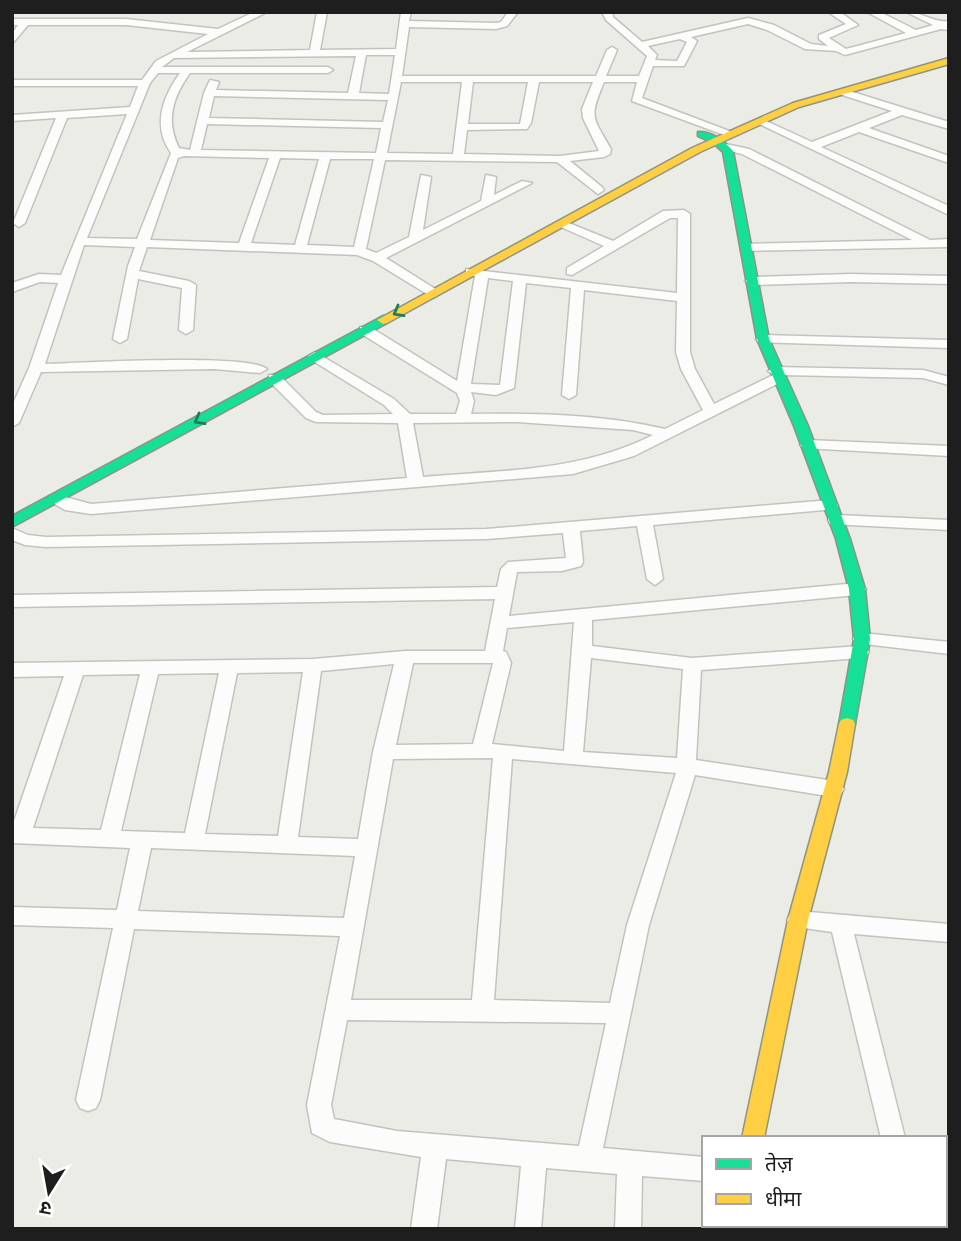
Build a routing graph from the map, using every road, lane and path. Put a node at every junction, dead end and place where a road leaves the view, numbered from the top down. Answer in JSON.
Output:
{"nodes":[{"id":1,"x":100,"y":12,"type":"edge"},
{"id":2,"x":229,"y":12,"type":"edge"},
{"id":3,"x":322,"y":12,"type":"edge"},
{"id":4,"x":513,"y":12,"type":"edge"},
{"id":5,"x":607,"y":12,"type":"edge"},
{"id":6,"x":833,"y":12,"type":"edge"},
{"id":7,"x":872,"y":12,"type":"edge"},
{"id":8,"x":911,"y":12,"type":"edge"},
{"id":9,"x":259,"y":14,"type":"edge"},
{"id":10,"x":405,"y":18,"type":"edge"},
{"id":11,"x":12,"y":22,"type":"edge"},
{"id":12,"x":25,"y":22,"type":"junction"},
{"id":13,"x":94,"y":22,"type":"junction"},
{"id":14,"x":946,"y":27,"type":"edge"},
{"id":15,"x":218,"y":32,"type":"junction"},
{"id":16,"x":916,"y":34,"type":"junction"},
{"id":17,"x":682,"y":36,"type":"junction"},
{"id":18,"x":12,"y":41,"type":"edge"},
{"id":19,"x":640,"y":46,"type":"junction"},
{"id":20,"x":836,"y":48,"type":"junction"},
{"id":21,"x":612,"y":50,"type":"dead end"},
{"id":22,"x":362,"y":52,"type":"junction"},
{"id":23,"x":400,"y":52,"type":"junction"},
{"id":24,"x":949,"y":52,"type":"edge"},
{"id":25,"x":314,"y":53,"type":"junction"},
{"id":26,"x":333,"y":53,"type":"junction"},
{"id":27,"x":172,"y":55,"type":"junction"},
{"id":28,"x":949,"y":61,"type":"edge"},
{"id":29,"x":649,"y":63,"type":"junction"},
{"id":30,"x":155,"y":70,"type":"junction"},
{"id":31,"x":187,"y":70,"type":"junction"},
{"id":32,"x":220,"y":70,"type":"junction"},
{"id":33,"x":328,"y":70,"type":"junction"},
{"id":34,"x":397,"y":79,"type":"junction"},
{"id":35,"x":468,"y":79,"type":"junction"},
{"id":36,"x":534,"y":79,"type":"junction"},
{"id":37,"x":599,"y":79,"type":"junction"},
{"id":38,"x":641,"y":79,"type":"junction"},
{"id":39,"x":12,"y":83,"type":"edge"},
{"id":40,"x":145,"y":83,"type":"junction"},
{"id":41,"x":837,"y":89,"type":"junction"},
{"id":42,"x":209,"y":93,"type":"junction"},
{"id":43,"x":320,"y":95,"type":"junction"},
{"id":44,"x":353,"y":96,"type":"junction"},
{"id":45,"x":394,"y":97,"type":"junction"},
{"id":46,"x":134,"y":110,"type":"junction"},
{"id":47,"x":902,"y":111,"type":"junction"},
{"id":48,"x":63,"y":115,"type":"junction"},
{"id":49,"x":12,"y":118,"type":"edge"},
{"id":50,"x":203,"y":121,"type":"junction"},
{"id":51,"x":760,"y":122,"type":"junction"},
{"id":52,"x":387,"y":125,"type":"junction"},
{"id":53,"x":949,"y":126,"type":"edge"},
{"id":54,"x":464,"y":127,"type":"junction"},
{"id":55,"x":862,"y":129,"type":"junction"},
{"id":56,"x":718,"y":137,"type":"junction"},
{"id":57,"x":813,"y":146,"type":"junction"},
{"id":58,"x":195,"y":153,"type":"junction"},
{"id":59,"x":177,"y":154,"type":"junction"},
{"id":60,"x":276,"y":154,"type":"junction"},
{"id":61,"x":326,"y":154,"type":"junction"},
{"id":62,"x":381,"y":155,"type":"junction"},
{"id":63,"x":458,"y":157,"type":"junction"},
{"id":64,"x":560,"y":159,"type":"junction"},
{"id":65,"x":949,"y":160,"type":"edge"},
{"id":66,"x":425,"y":177,"type":"dead end"},
{"id":67,"x":490,"y":177,"type":"dead end"},
{"id":68,"x":526,"y":183,"type":"dead end"},
{"id":69,"x":598,"y":190,"type":"junction"},
{"id":70,"x":487,"y":202,"type":"junction"},
{"id":71,"x":946,"y":205,"type":"edge"},
{"id":72,"x":19,"y":223,"type":"dead end"},
{"id":73,"x":560,"y":224,"type":"junction"},
{"id":74,"x":415,"y":239,"type":"junction"},
{"id":75,"x":79,"y":241,"type":"junction"},
{"id":76,"x":141,"y":243,"type":"junction"},
{"id":77,"x":927,"y":243,"type":"junction"},
{"id":78,"x":949,"y":243,"type":"edge"},
{"id":79,"x":614,"y":246,"type":"junction"},
{"id":80,"x":244,"y":247,"type":"junction"},
{"id":81,"x":746,"y":248,"type":"junction"},
{"id":82,"x":300,"y":249,"type":"junction"},
{"id":83,"x":359,"y":251,"type":"junction"},
{"id":84,"x":377,"y":258,"type":"junction"},
{"id":85,"x":572,"y":271,"type":"dead end"},
{"id":86,"x":477,"y":273,"type":"junction"},
{"id":87,"x":133,"y":274,"type":"junction"},
{"id":88,"x":66,"y":279,"type":"junction"},
{"id":89,"x":520,"y":280,"type":"junction"},
{"id":90,"x":949,"y":280,"type":"edge"},
{"id":91,"x":752,"y":281,"type":"junction"},
{"id":92,"x":578,"y":287,"type":"junction"},
{"id":93,"x":12,"y":288,"type":"edge"},
{"id":94,"x":425,"y":289,"type":"junction"},
{"id":95,"x":682,"y":298,"type":"junction"},
{"id":96,"x":187,"y":330,"type":"dead end"},
{"id":97,"x":365,"y":330,"type":"junction"},
{"id":98,"x":120,"y":339,"type":"dead end"},
{"id":99,"x":763,"y":339,"type":"junction"},
{"id":100,"x":949,"y":344,"type":"edge"},
{"id":101,"x":315,"y":356,"type":"junction"},
{"id":102,"x":36,"y":368,"type":"junction"},
{"id":103,"x":260,"y":369,"type":"junction"},
{"id":104,"x":776,"y":374,"type":"junction"},
{"id":105,"x":274,"y":378,"type":"junction"},
{"id":106,"x":949,"y":381,"type":"edge"},
{"id":107,"x":463,"y":389,"type":"junction"},
{"id":108,"x":19,"y":393,"type":"edge"},
{"id":109,"x":569,"y":395,"type":"dead end"},
{"id":110,"x":711,"y":412,"type":"junction"},
{"id":111,"x":404,"y":416,"type":"junction"},
{"id":112,"x":463,"y":417,"type":"junction"},
{"id":113,"x":12,"y":424,"type":"edge"},
{"id":114,"x":667,"y":434,"type":"junction"},
{"id":115,"x":808,"y":445,"type":"junction"},
{"id":116,"x":949,"y":451,"type":"edge"},
{"id":117,"x":96,"y":458,"type":"dead end"},
{"id":118,"x":416,"y":482,"type":"junction"},
{"id":119,"x":54,"y":499,"type":"junction"},
{"id":120,"x":833,"y":512,"type":"junction"},
{"id":121,"x":12,"y":522,"type":"edge"},
{"id":122,"x":644,"y":522,"type":"junction"},
{"id":123,"x":949,"y":525,"type":"edge"},
{"id":124,"x":571,"y":528,"type":"junction"},
{"id":125,"x":12,"y":533,"type":"edge"},
{"id":126,"x":655,"y":579,"type":"dead end"},
{"id":127,"x":857,"y":589,"type":"junction"},
{"id":128,"x":504,"y":593,"type":"junction"},
{"id":129,"x":12,"y":601,"type":"edge"},
{"id":130,"x":583,"y":615,"type":"junction"},
{"id":131,"x":499,"y":623,"type":"junction"},
{"id":132,"x":861,"y":645,"type":"junction"},
{"id":133,"x":949,"y":648,"type":"edge"},
{"id":134,"x":583,"y":651,"type":"junction"},
{"id":135,"x":493,"y":656,"type":"junction"},
{"id":136,"x":405,"y":657,"type":"junction"},
{"id":137,"x":313,"y":664,"type":"junction"},
{"id":138,"x":692,"y":664,"type":"junction"},
{"id":139,"x":230,"y":665,"type":"junction"},
{"id":140,"x":151,"y":667,"type":"junction"},
{"id":141,"x":76,"y":668,"type":"junction"},
{"id":142,"x":12,"y":670,"type":"edge"},
{"id":143,"x":481,"y":750,"type":"junction"},
{"id":144,"x":503,"y":751,"type":"junction"},
{"id":145,"x":383,"y":752,"type":"junction"},
{"id":146,"x":573,"y":759,"type":"junction"},
{"id":147,"x":688,"y":766,"type":"junction"},
{"id":148,"x":834,"y":789,"type":"junction"},
{"id":149,"x":16,"y":835,"type":"edge"},
{"id":150,"x":109,"y":838,"type":"junction"},
{"id":151,"x":142,"y":840,"type":"junction"},
{"id":152,"x":193,"y":842,"type":"junction"},
{"id":153,"x":287,"y":845,"type":"junction"},
{"id":154,"x":366,"y":848,"type":"junction"},
{"id":155,"x":12,"y":916,"type":"edge"},
{"id":156,"x":124,"y":920,"type":"junction"},
{"id":157,"x":798,"y":920,"type":"junction"},
{"id":158,"x":841,"y":924,"type":"junction"},
{"id":159,"x":352,"y":927,"type":"junction"},
{"id":160,"x":949,"y":933,"type":"edge"},
{"id":161,"x":339,"y":1010,"type":"junction"},
{"id":162,"x":482,"y":1010,"type":"junction"},
{"id":163,"x":619,"y":1013,"type":"junction"},
{"id":164,"x":88,"y":1100,"type":"dead end"},
{"id":165,"x":754,"y":1136,"type":"edge"},
{"id":166,"x":893,"y":1136,"type":"edge"},
{"id":167,"x":435,"y":1146,"type":"junction"},
{"id":168,"x":535,"y":1153,"type":"junction"},
{"id":169,"x":589,"y":1158,"type":"junction"},
{"id":170,"x":630,"y":1163,"type":"junction"},
{"id":171,"x":702,"y":1169,"type":"edge"},
{"id":172,"x":424,"y":1229,"type":"edge"},
{"id":173,"x":528,"y":1229,"type":"edge"},
{"id":174,"x":628,"y":1229,"type":"edge"}],
"edges":[{"from":1,"to":13,"type":"street"},
{"from":2,"to":9,"type":"street"},
{"from":3,"to":25,"type":"street"},
{"from":4,"to":10,"type":"street"},
{"from":5,"to":19,"type":"street"},
{"from":6,"to":20,"type":"street"},
{"from":7,"to":16,"type":"street"},
{"from":8,"to":14,"type":"street"},
{"from":9,"to":15,"type":"street"},
{"from":10,"to":23,"type":"street"},
{"from":11,"to":12,"type":"street"},
{"from":12,"to":13,"type":"street"},
{"from":12,"to":18,"type":"street"},
{"from":13,"to":15,"type":"street"},
{"from":14,"to":16,"type":"street"},
{"from":15,"to":27,"type":"street"},
{"from":16,"to":20,"type":"street"},
{"from":17,"to":19,"type":"street"},
{"from":17,"to":20,"type":"street"},
{"from":17,"to":29,"type":"street"},
{"from":19,"to":29,"type":"street"},
{"from":21,"to":37,"type":"street"},
{"from":22,"to":23,"type":"street"},
{"from":22,"to":26,"type":"street"},
{"from":22,"to":44,"type":"street"},
{"from":23,"to":34,"type":"street"},
{"from":24,"to":41,"type":"main road"},
{"from":25,"to":26,"type":"street"},
{"from":25,"to":27,"type":"street"},
{"from":26,"to":33,"type":"street"},
{"from":27,"to":30,"type":"street"},
{"from":28,"to":41,"type":"main road"},
{"from":29,"to":38,"type":"street"},
{"from":30,"to":31,"type":"street"},
{"from":30,"to":40,"type":"street"},
{"from":31,"to":32,"type":"street"},
{"from":31,"to":59,"type":"street"},
{"from":32,"to":33,"type":"street"},
{"from":32,"to":42,"type":"street"},
{"from":33,"to":43,"type":"street"},
{"from":34,"to":35,"type":"street"},
{"from":34,"to":45,"type":"street"},
{"from":35,"to":36,"type":"street"},
{"from":35,"to":54,"type":"street"},
{"from":36,"to":37,"type":"street"},
{"from":36,"to":54,"type":"street"},
{"from":37,"to":38,"type":"street"},
{"from":37,"to":64,"type":"street"},
{"from":38,"to":56,"type":"street"},
{"from":39,"to":40,"type":"street"},
{"from":40,"to":46,"type":"street"},
{"from":41,"to":47,"type":"street"},
{"from":41,"to":51,"type":"main road"},
{"from":41,"to":56,"type":"main road"},
{"from":42,"to":43,"type":"street"},
{"from":42,"to":50,"type":"street"},
{"from":43,"to":44,"type":"street"},
{"from":44,"to":45,"type":"street"},
{"from":45,"to":52,"type":"street"},
{"from":46,"to":48,"type":"street"},
{"from":46,"to":75,"type":"street"},
{"from":47,"to":53,"type":"street"},
{"from":47,"to":55,"type":"street"},
{"from":48,"to":49,"type":"street"},
{"from":48,"to":72,"type":"street"},
{"from":50,"to":52,"type":"street"},
{"from":50,"to":58,"type":"street"},
{"from":51,"to":56,"type":"main road"},
{"from":51,"to":57,"type":"street"},
{"from":52,"to":62,"type":"street"},
{"from":54,"to":63,"type":"street"},
{"from":55,"to":57,"type":"street"},
{"from":55,"to":65,"type":"street"},
{"from":56,"to":69,"type":"main road"},
{"from":56,"to":73,"type":"main road"},
{"from":56,"to":77,"type":"street"},
{"from":56,"to":81,"type":"main road"},
{"from":57,"to":71,"type":"street"},
{"from":58,"to":59,"type":"street"},
{"from":58,"to":60,"type":"street"},
{"from":59,"to":76,"type":"street"},
{"from":60,"to":61,"type":"street"},
{"from":60,"to":80,"type":"street"},
{"from":61,"to":62,"type":"street"},
{"from":61,"to":82,"type":"street"},
{"from":62,"to":63,"type":"street"},
{"from":62,"to":83,"type":"street"},
{"from":63,"to":64,"type":"street"},
{"from":64,"to":69,"type":"street"},
{"from":66,"to":74,"type":"street"},
{"from":67,"to":70,"type":"street"},
{"from":68,"to":70,"type":"street"},
{"from":69,"to":94,"type":"main road"},
{"from":70,"to":74,"type":"street"},
{"from":73,"to":79,"type":"street"},
{"from":73,"to":86,"type":"main road"},
{"from":74,"to":84,"type":"street"},
{"from":75,"to":76,"type":"street"},
{"from":75,"to":88,"type":"street"},
{"from":76,"to":80,"type":"street"},
{"from":76,"to":87,"type":"street"},
{"from":77,"to":78,"type":"street"},
{"from":77,"to":81,"type":"street"},
{"from":79,"to":85,"type":"street"},
{"from":79,"to":95,"type":"street"},
{"from":80,"to":82,"type":"street"},
{"from":81,"to":91,"type":"main road"},
{"from":82,"to":83,"type":"street"},
{"from":83,"to":84,"type":"street"},
{"from":84,"to":94,"type":"street"},
{"from":86,"to":89,"type":"street"},
{"from":86,"to":94,"type":"main road"},
{"from":86,"to":107,"type":"street"},
{"from":87,"to":96,"type":"street"},
{"from":87,"to":98,"type":"street"},
{"from":88,"to":93,"type":"street"},
{"from":88,"to":102,"type":"street"},
{"from":89,"to":92,"type":"street"},
{"from":89,"to":107,"type":"street"},
{"from":90,"to":91,"type":"street"},
{"from":91,"to":99,"type":"main road"},
{"from":92,"to":95,"type":"street"},
{"from":92,"to":109,"type":"street"},
{"from":94,"to":97,"type":"main road","one_way":true},
{"from":94,"to":103,"type":"main road"},
{"from":95,"to":110,"type":"street"},
{"from":97,"to":101,"type":"main road"},
{"from":97,"to":107,"type":"street"},
{"from":99,"to":100,"type":"street"},
{"from":99,"to":104,"type":"main road"},
{"from":101,"to":105,"type":"main road"},
{"from":101,"to":111,"type":"street"},
{"from":102,"to":103,"type":"street"},
{"from":102,"to":108,"type":"street"},
{"from":103,"to":117,"type":"main road"},
{"from":104,"to":106,"type":"street"},
{"from":104,"to":110,"type":"street"},
{"from":104,"to":115,"type":"main road"},
{"from":105,"to":111,"type":"street"},
{"from":105,"to":119,"type":"main road","one_way":true},
{"from":107,"to":112,"type":"street"},
{"from":108,"to":113,"type":"street"},
{"from":110,"to":114,"type":"street"},
{"from":111,"to":112,"type":"street"},
{"from":111,"to":118,"type":"street"},
{"from":112,"to":114,"type":"street"},
{"from":114,"to":118,"type":"street"},
{"from":115,"to":116,"type":"street"},
{"from":115,"to":120,"type":"main road"},
{"from":118,"to":119,"type":"street"},
{"from":119,"to":121,"type":"main road"},
{"from":120,"to":122,"type":"street"},
{"from":120,"to":123,"type":"street"},
{"from":120,"to":127,"type":"main road"},
{"from":122,"to":124,"type":"street"},
{"from":122,"to":126,"type":"street"},
{"from":124,"to":125,"type":"street"},
{"from":124,"to":128,"type":"street"},
{"from":127,"to":130,"type":"street"},
{"from":127,"to":132,"type":"main road"},
{"from":128,"to":129,"type":"street"},
{"from":128,"to":131,"type":"street"},
{"from":130,"to":131,"type":"street"},
{"from":130,"to":134,"type":"street"},
{"from":131,"to":135,"type":"street"},
{"from":132,"to":133,"type":"street"},
{"from":132,"to":138,"type":"street"},
{"from":132,"to":148,"type":"main road"},
{"from":134,"to":138,"type":"street"},
{"from":134,"to":146,"type":"street"},
{"from":135,"to":136,"type":"street"},
{"from":135,"to":143,"type":"street"},
{"from":136,"to":137,"type":"street"},
{"from":136,"to":145,"type":"street"},
{"from":137,"to":139,"type":"street"},
{"from":137,"to":153,"type":"street"},
{"from":138,"to":147,"type":"street"},
{"from":139,"to":140,"type":"street"},
{"from":139,"to":152,"type":"street"},
{"from":140,"to":141,"type":"street"},
{"from":140,"to":150,"type":"street"},
{"from":141,"to":142,"type":"street"},
{"from":141,"to":149,"type":"street"},
{"from":143,"to":144,"type":"street"},
{"from":143,"to":145,"type":"street"},
{"from":144,"to":146,"type":"street"},
{"from":144,"to":162,"type":"street"},
{"from":145,"to":154,"type":"street"},
{"from":146,"to":147,"type":"street"},
{"from":147,"to":148,"type":"street"},
{"from":147,"to":163,"type":"street"},
{"from":148,"to":157,"type":"main road"},
{"from":149,"to":150,"type":"street"},
{"from":150,"to":151,"type":"street"},
{"from":151,"to":152,"type":"street"},
{"from":151,"to":156,"type":"street"},
{"from":152,"to":153,"type":"street"},
{"from":153,"to":154,"type":"street"},
{"from":154,"to":159,"type":"street"},
{"from":155,"to":156,"type":"street"},
{"from":156,"to":159,"type":"street"},
{"from":156,"to":164,"type":"street"},
{"from":157,"to":158,"type":"street"},
{"from":157,"to":165,"type":"main road"},
{"from":158,"to":160,"type":"street"},
{"from":158,"to":166,"type":"street"},
{"from":159,"to":161,"type":"street"},
{"from":161,"to":162,"type":"street"},
{"from":161,"to":167,"type":"street"},
{"from":162,"to":163,"type":"street"},
{"from":163,"to":169,"type":"street"},
{"from":167,"to":168,"type":"street"},
{"from":167,"to":172,"type":"street"},
{"from":168,"to":169,"type":"street"},
{"from":168,"to":173,"type":"street"},
{"from":169,"to":170,"type":"street"},
{"from":170,"to":171,"type":"street"},
{"from":170,"to":174,"type":"street"}]}
